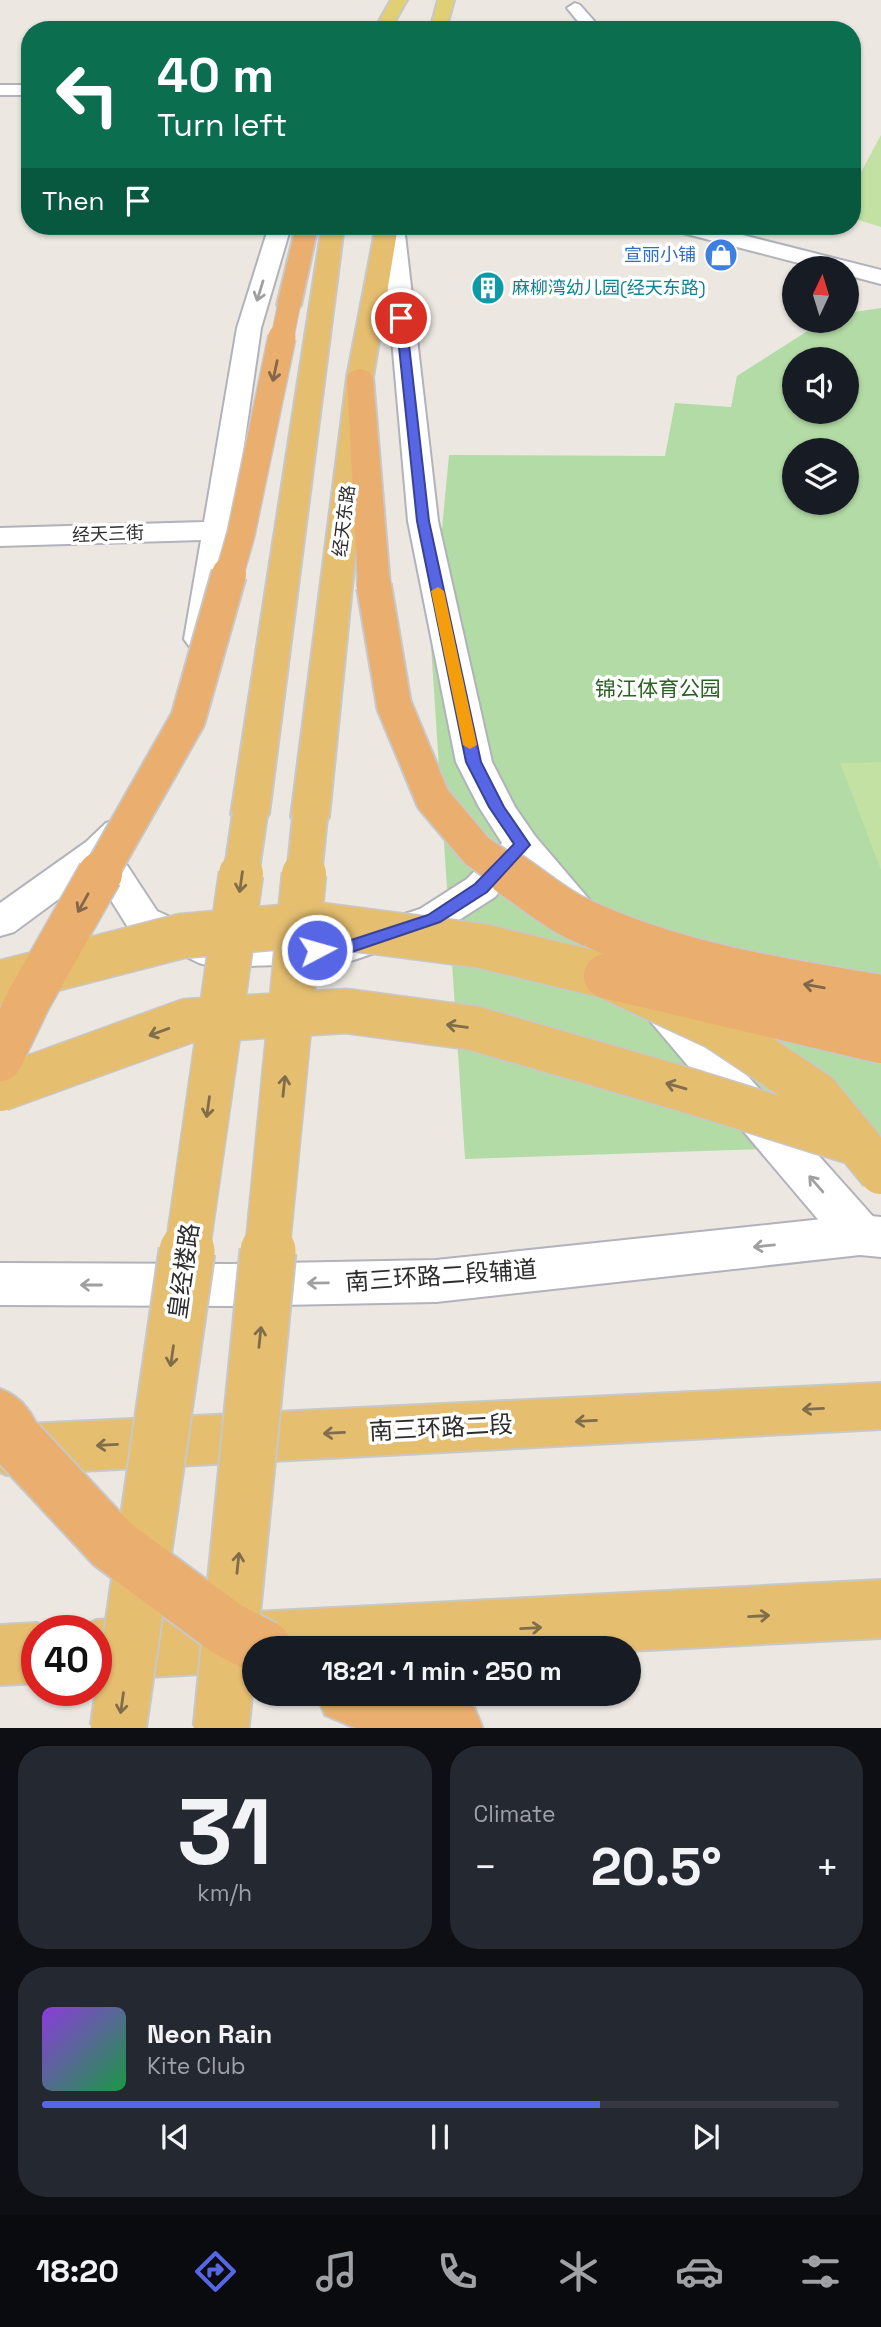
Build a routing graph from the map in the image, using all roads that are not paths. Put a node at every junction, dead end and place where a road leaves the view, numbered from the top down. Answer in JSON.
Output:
{"nodes":[{"id":1,"x":399,"y":0,"type":"edge"},
{"id":2,"x":446,"y":0,"type":"edge"},
{"id":3,"x":575,"y":8,"type":"dead end"},
{"id":4,"x":387,"y":21,"type":"edge"},
{"id":5,"x":440,"y":21,"type":"edge"},
{"id":6,"x":586,"y":21,"type":"edge"},
{"id":7,"x":0,"y":90,"type":"edge"},
{"id":8,"x":21,"y":90,"type":"edge"},
{"id":9,"x":277,"y":235,"type":"edge"},
{"id":10,"x":305,"y":235,"type":"edge"},
{"id":11,"x":331,"y":235,"type":"edge"},
{"id":12,"x":385,"y":235,"type":"edge"},
{"id":13,"x":394,"y":235,"type":"edge"},
{"id":14,"x":718,"y":235,"type":"edge"},
{"id":15,"x":799,"y":256,"type":"edge"},
{"id":16,"x":859,"y":271,"type":"edge"},
{"id":17,"x":881,"y":277,"type":"edge"},
{"id":18,"x":360,"y":377,"type":"junction"},
{"id":19,"x":216,"y":531,"type":"junction"},
{"id":20,"x":0,"y":537,"type":"edge"},
{"id":21,"x":522,"y":845,"type":"junction"},
{"id":22,"x":99,"y":851,"type":"junction"},
{"id":23,"x":0,"y":923,"type":"edge"},
{"id":24,"x":606,"y":976,"type":"junction"},
{"id":25,"x":0,"y":982,"type":"edge"},
{"id":26,"x":881,"y":998,"type":"edge"},
{"id":27,"x":881,"y":1041,"type":"edge"},
{"id":28,"x":0,"y":1059,"type":"edge"},
{"id":29,"x":0,"y":1089,"type":"edge"},
{"id":30,"x":881,"y":1151,"type":"edge"},
{"id":31,"x":881,"y":1172,"type":"edge"},
{"id":32,"x":871,"y":1236,"type":"edge"},
{"id":33,"x":0,"y":1284,"type":"edge"},
{"id":34,"x":881,"y":1406,"type":"edge"},
{"id":35,"x":0,"y":1413,"type":"edge"},
{"id":36,"x":0,"y":1450,"type":"edge"},
{"id":37,"x":881,"y":1609,"type":"edge"},
{"id":38,"x":242,"y":1636,"type":"edge"},
{"id":39,"x":112,"y":1649,"type":"edge"},
{"id":40,"x":21,"y":1654,"type":"edge"},
{"id":41,"x":0,"y":1655,"type":"edge"},
{"id":42,"x":383,"y":1706,"type":"edge"},
{"id":43,"x":118,"y":1728,"type":"edge"},
{"id":44,"x":221,"y":1728,"type":"edge"},
{"id":45,"x":452,"y":1728,"type":"edge"}],
"edges":[{"from":1,"to":4,"type":"main road"},
{"from":2,"to":5,"type":"main road"},
{"from":3,"to":6,"type":"street"},
{"from":7,"to":8,"type":"street"},
{"from":9,"to":19,"type":"street","one_way":true},
{"from":10,"to":28,"type":"highway","one_way":true,"bridge":true},
{"from":11,"to":43,"type":"highway","name":"皇经楼路","one_way":true,"bridge":true},
{"from":12,"to":18,"type":"highway","name":"经天东路"},
{"from":13,"to":21,"type":"street"},
{"from":14,"to":15,"type":"street"},
{"from":16,"to":17,"type":"street"},
{"from":26,"to":18,"type":"highway","one_way":true,"bridge":true},
{"from":44,"to":18,"type":"highway","name":"经天东路","one_way":true,"bridge":true},
{"from":19,"to":20,"type":"street","name":"经天三街"},
{"from":19,"to":22,"type":"street"},
{"from":21,"to":22,"type":"street"},
{"from":32,"to":21,"type":"street","one_way":true},
{"from":22,"to":23,"type":"street"},
{"from":24,"to":25,"type":"highway","bridge":true},
{"from":24,"to":27,"type":"highway","bridge":true},
{"from":24,"to":31,"type":"highway","bridge":true},
{"from":30,"to":29,"type":"highway","one_way":true,"bridge":true},
{"from":32,"to":33,"type":"street","name":"南三环路二段辅道","one_way":true},
{"from":34,"to":36,"type":"highway","name":"南三环路二段","one_way":true},
{"from":35,"to":38,"type":"highway","bridge":true},
{"from":39,"to":37,"type":"highway","one_way":true},
{"from":40,"to":41,"type":"highway"},
{"from":42,"to":45,"type":"highway"}]}
